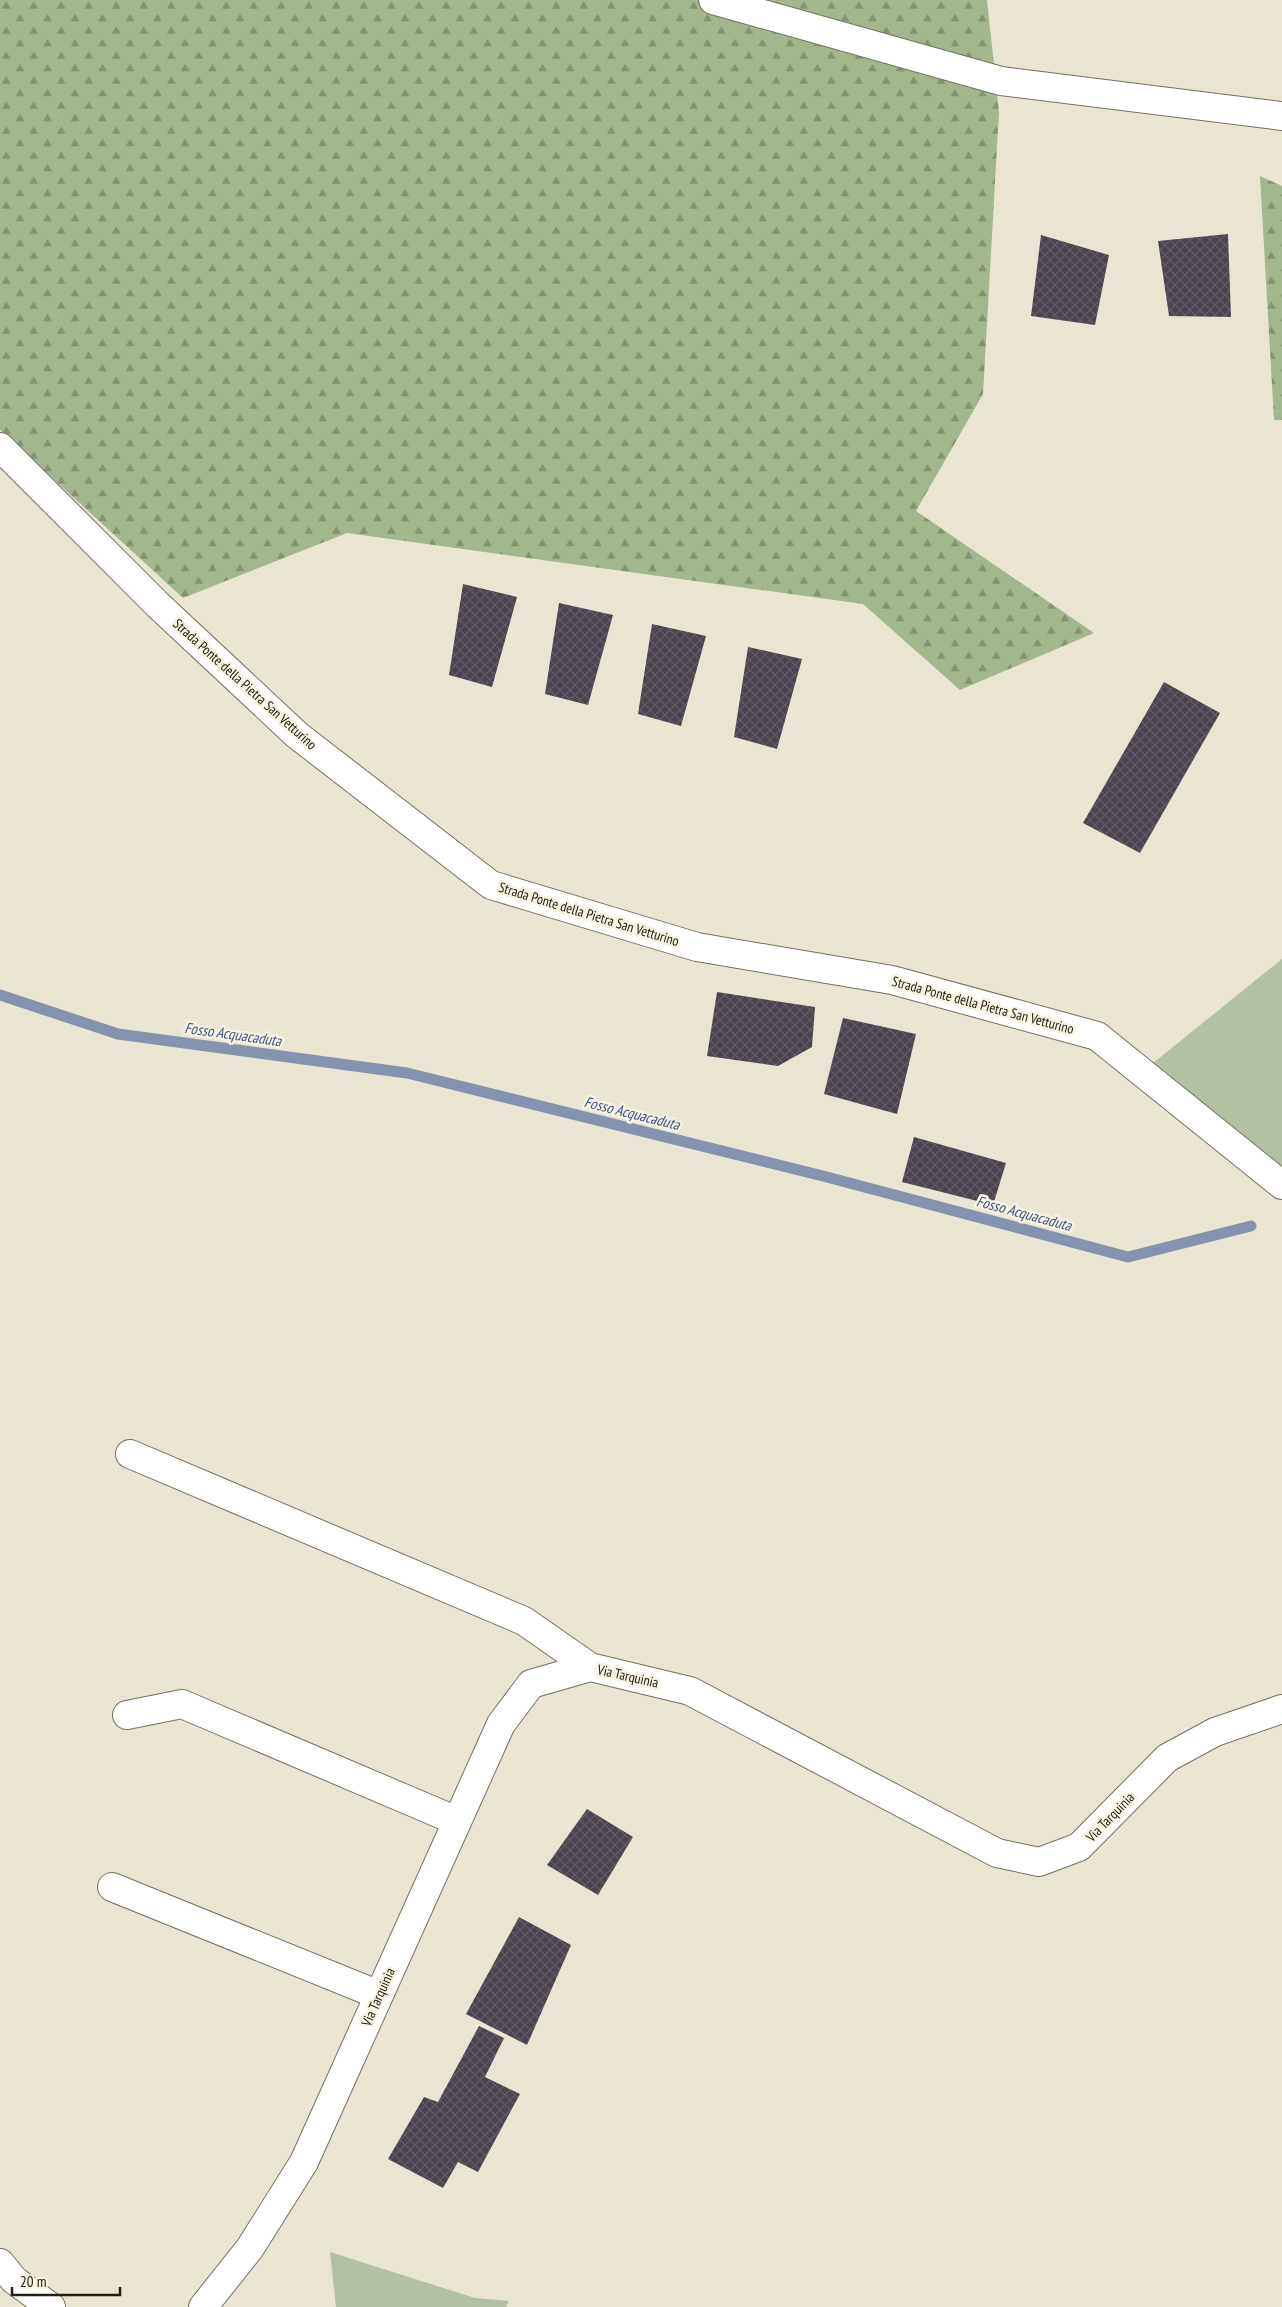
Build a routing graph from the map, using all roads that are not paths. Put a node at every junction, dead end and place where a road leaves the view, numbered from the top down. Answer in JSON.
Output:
{"nodes":[{"id":1,"x":713,"y":0,"type":"edge"},
{"id":2,"x":1282,"y":116,"type":"edge"},
{"id":3,"x":0,"y":447,"type":"edge"},
{"id":4,"x":1282,"y":1185,"type":"edge"},
{"id":5,"x":130,"y":1454,"type":"dead end"},
{"id":6,"x":590,"y":1667,"type":"junction"},
{"id":7,"x":1282,"y":1709,"type":"edge"},
{"id":8,"x":128,"y":1715,"type":"dead end"},
{"id":9,"x":457,"y":1822,"type":"junction"},
{"id":10,"x":112,"y":1887,"type":"dead end"},
{"id":11,"x":379,"y":1995,"type":"junction"},
{"id":12,"x":0,"y":2263,"type":"edge"},
{"id":13,"x":51,"y":2307,"type":"edge"},
{"id":14,"x":203,"y":2307,"type":"edge"}],
"edges":[{"from":1,"to":2,"type":"street"},
{"from":3,"to":4,"type":"street","name":"Strada Ponte della Pietra San Vetturino"},
{"from":5,"to":6,"type":"street"},
{"from":6,"to":7,"type":"street","name":"Via Tarquinia"},
{"from":6,"to":9,"type":"street","name":"Via Tarquinia"},
{"from":8,"to":9,"type":"street"},
{"from":9,"to":11,"type":"street","name":"Via Tarquinia"},
{"from":10,"to":11,"type":"street"},
{"from":11,"to":14,"type":"street","name":"Via Tarquinia"},
{"from":12,"to":13,"type":"street"}]}
